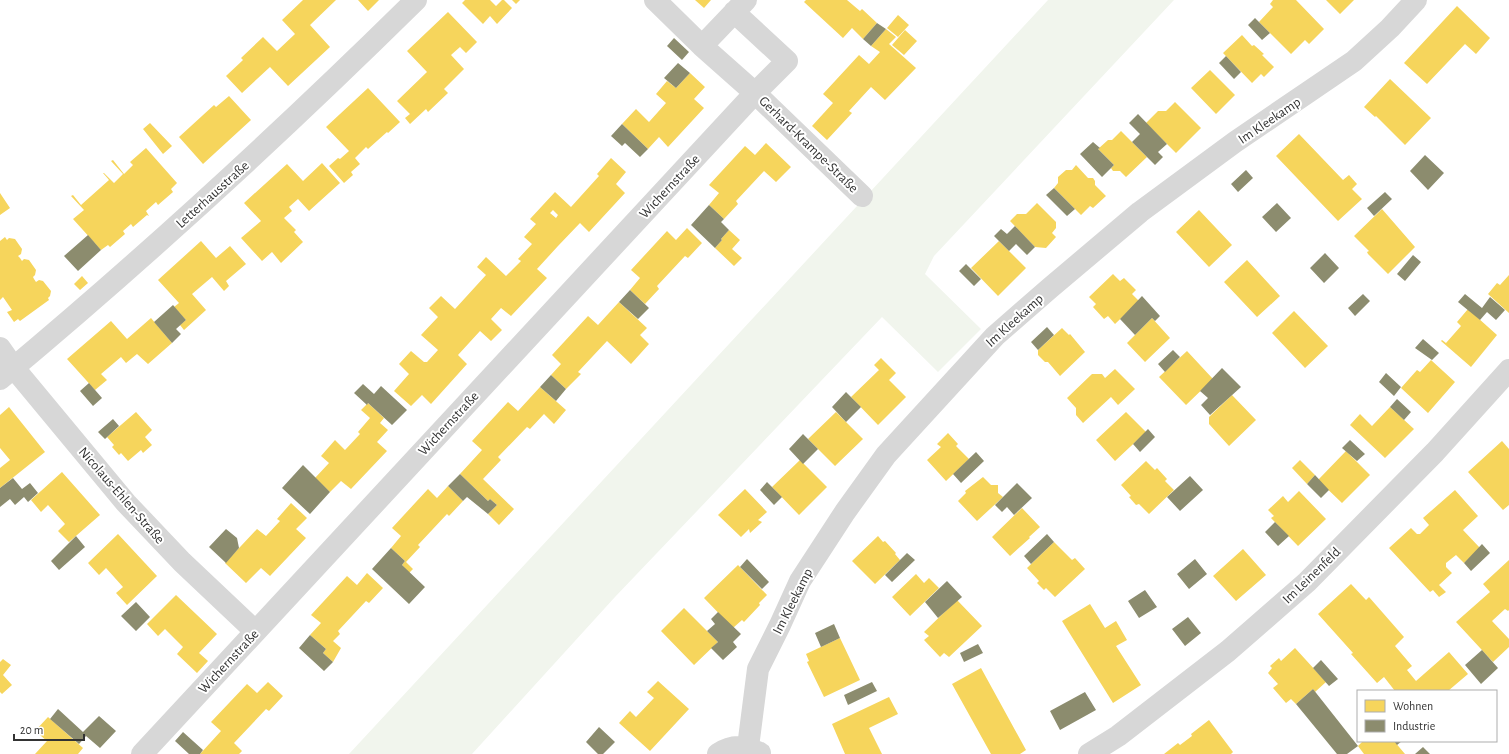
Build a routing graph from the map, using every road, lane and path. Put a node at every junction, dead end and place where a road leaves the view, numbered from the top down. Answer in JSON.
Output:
{"nodes":[{"id":1,"x":416,"y":0,"type":"edge"},
{"id":2,"x":654,"y":0,"type":"edge"},
{"id":3,"x":1416,"y":0,"type":"edge"},
{"id":4,"x":740,"y":6,"type":"edge"},
{"id":5,"x":702,"y":46,"type":"junction"},
{"id":6,"x":755,"y":93,"type":"junction"},
{"id":7,"x":862,"y":196,"type":"dead end"},
{"id":8,"x":0,"y":348,"type":"edge"},
{"id":9,"x":1509,"y":370,"type":"edge"},
{"id":10,"x":7,"y":373,"type":"edge"},
{"id":11,"x":255,"y":631,"type":"junction"},
{"id":12,"x":754,"y":750,"type":"edge"},
{"id":13,"x":142,"y":754,"type":"edge"},
{"id":14,"x":718,"y":754,"type":"edge"},
{"id":15,"x":1089,"y":754,"type":"edge"}],
"edges":[{"from":1,"to":10,"type":"street","name":"Letterhausstraße"},
{"from":2,"to":5,"type":"street","name":"Gerhard-Krampe-Straße"},
{"from":3,"to":12,"type":"street","name":"Im Kleekamp"},
{"from":4,"to":5,"type":"street"},
{"from":4,"to":6,"type":"street","name":"Gerhard-Krampe-Straße"},
{"from":5,"to":6,"type":"street","name":"Gerhard-Krampe-Straße"},
{"from":6,"to":7,"type":"street","name":"Gerhard-Krampe-Straße"},
{"from":6,"to":11,"type":"street","name":"Wichernstraße"},
{"from":8,"to":10,"type":"street","name":"Nicolaus-Ehlen-Straße"},
{"from":9,"to":15,"type":"street","name":"Im Leinenfeld"},
{"from":10,"to":11,"type":"street","name":"Nicolaus-Ehlen-Straße"},
{"from":11,"to":13,"type":"street","name":"Wichernstraße"},
{"from":12,"to":14,"type":"street"}]}
